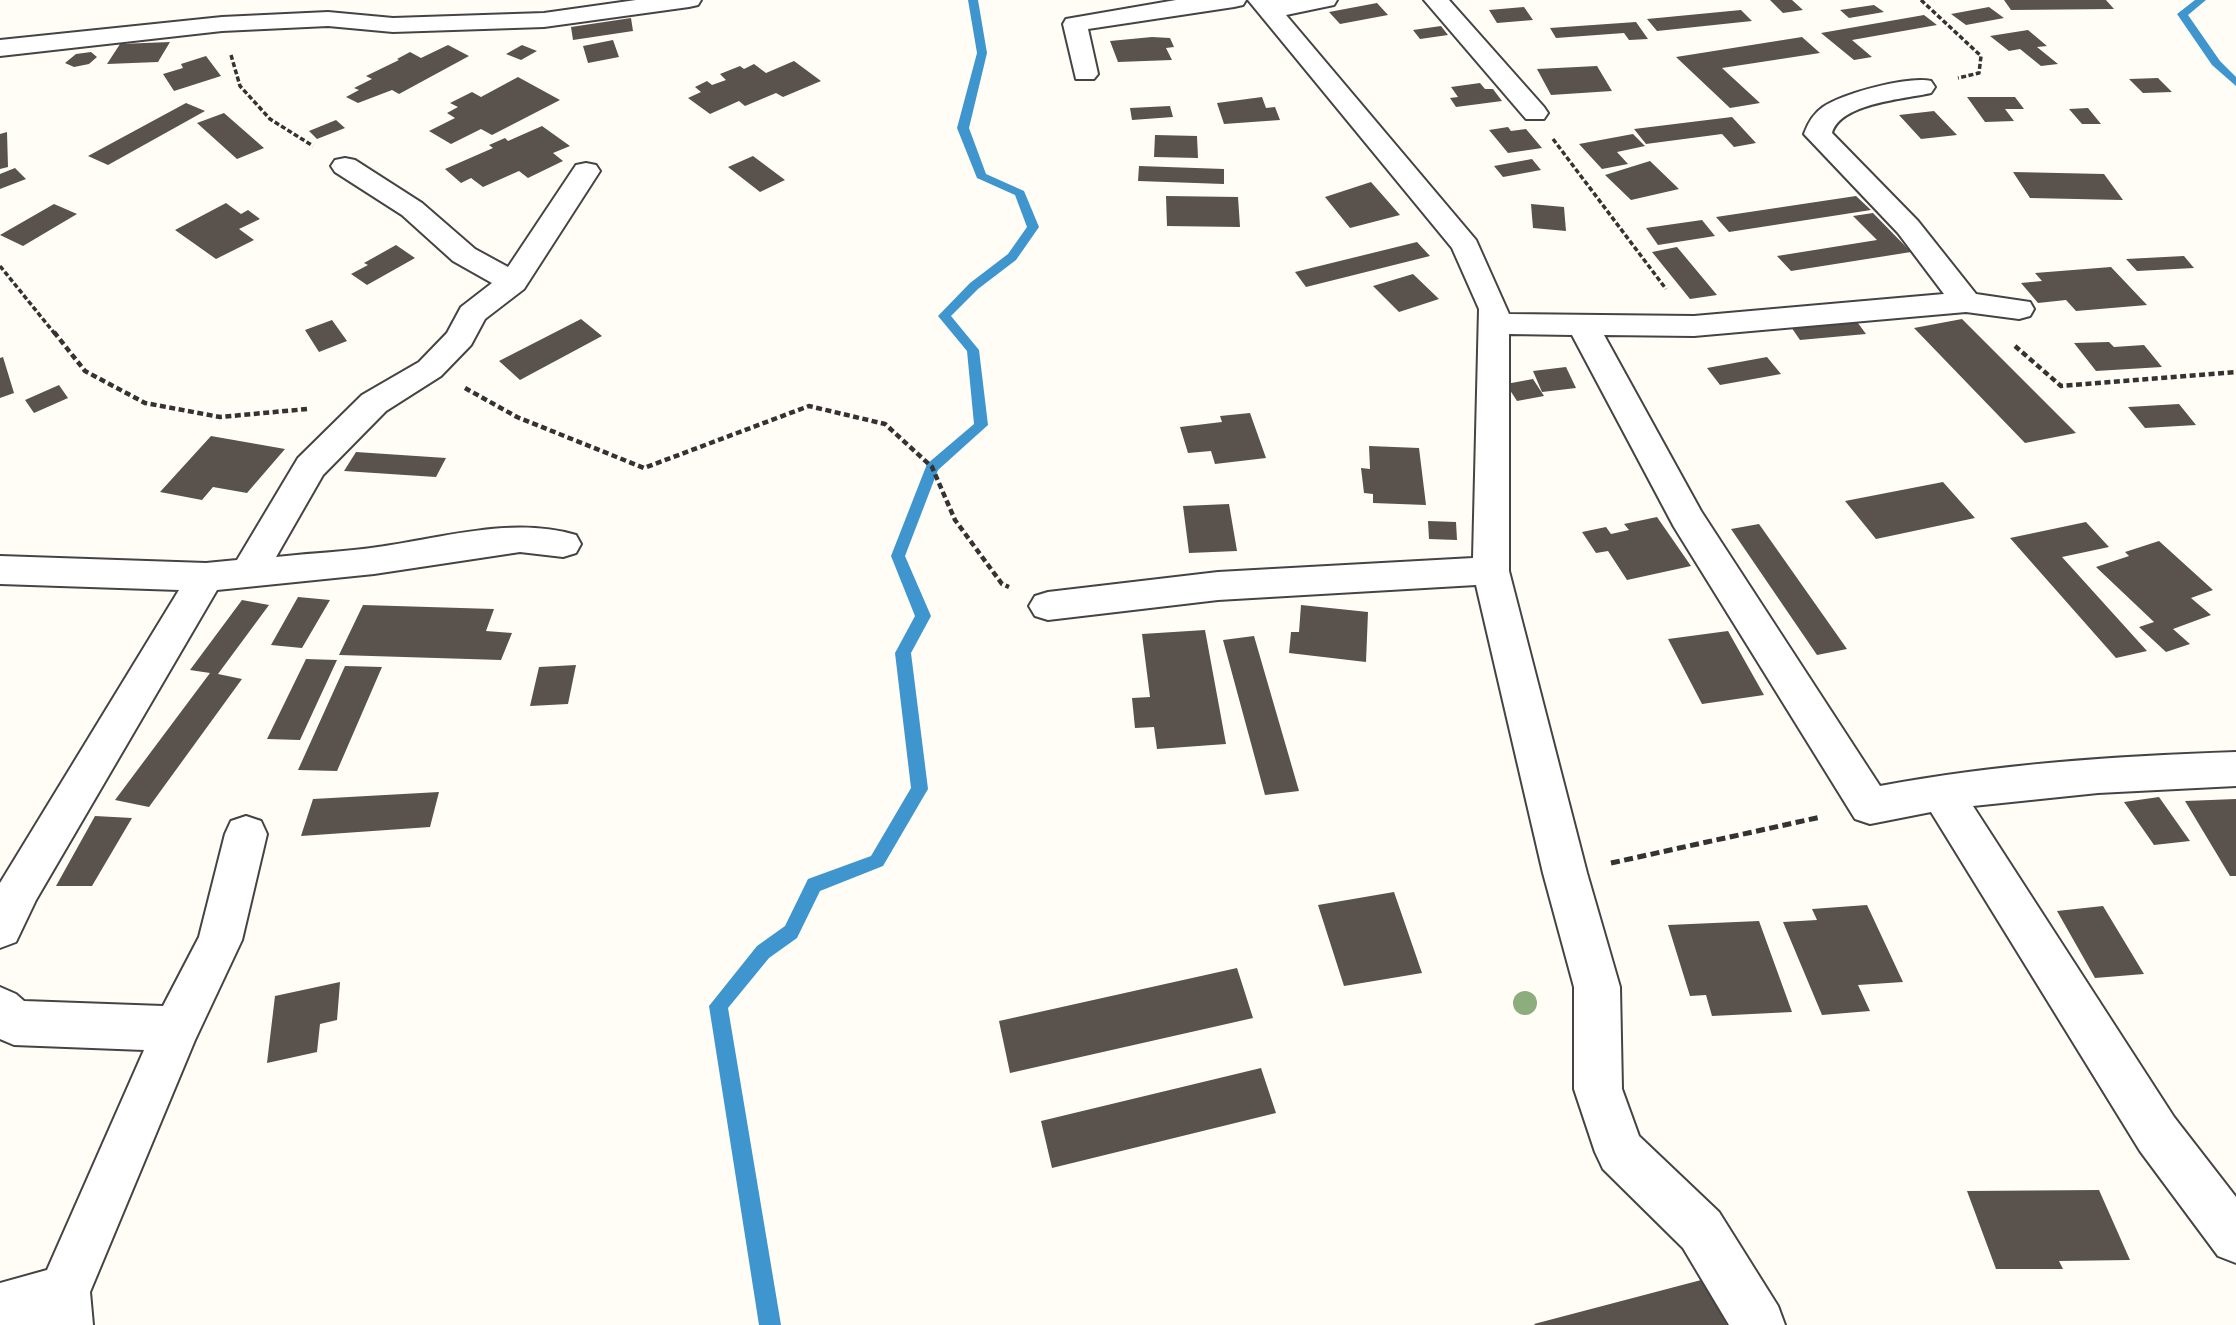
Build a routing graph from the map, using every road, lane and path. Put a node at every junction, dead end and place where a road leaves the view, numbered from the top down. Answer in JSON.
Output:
{"nodes":[{"id":1,"x":689,"y":0,"type":"edge"},
{"id":2,"x":1234,"y":0,"type":"edge"},
{"id":3,"x":1325,"y":0,"type":"edge"},
{"id":4,"x":1436,"y":0,"type":"edge"},
{"id":5,"x":1921,"y":0,"type":"edge"},
{"id":6,"x":1264,"y":5,"type":"edge"},
{"id":7,"x":222,"y":24,"type":"junction"},
{"id":8,"x":0,"y":48,"type":"edge"},
{"id":9,"x":1085,"y":74,"type":"dead end"},
{"id":10,"x":1922,"y":87,"type":"joint"},
{"id":11,"x":1535,"y":113,"type":"joint"},
{"id":12,"x":345,"y":166,"type":"joint"},
{"id":13,"x":586,"y":171,"type":"dead end"},
{"id":14,"x":0,"y":266,"type":"edge"},
{"id":15,"x":513,"y":282,"type":"junction"},
{"id":16,"x":1966,"y":302,"type":"junction"},
{"id":17,"x":2019,"y":309,"type":"dead end"},
{"id":18,"x":1493,"y":324,"type":"junction"},
{"id":19,"x":1582,"y":324,"type":"junction"},
{"id":20,"x":1694,"y":326,"type":"junction"},
{"id":21,"x":430,"y":369,"type":"junction"},
{"id":22,"x":2236,"y":372,"type":"edge"},
{"id":23,"x":2060,"y":386,"type":"dead end"},
{"id":24,"x":374,"y":403,"type":"junction"},
{"id":25,"x":563,"y":544,"type":"dead end"},
{"id":26,"x":0,"y":570,"type":"edge"},
{"id":27,"x":1491,"y":571,"type":"junction"},
{"id":28,"x":249,"y":572,"type":"junction"},
{"id":29,"x":206,"y":577,"type":"junction"},
{"id":30,"x":1048,"y":606,"type":"joint"},
{"id":31,"x":2236,"y":769,"type":"edge"},
{"id":32,"x":1941,"y":792,"type":"junction"},
{"id":33,"x":1870,"y":806,"type":"junction"},
{"id":34,"x":246,"y":834,"type":"dead end"},
{"id":35,"x":1565,"y":873,"type":"junction"},
{"id":36,"x":0,"y":928,"type":"edge"},
{"id":37,"x":0,"y":1009,"type":"edge"},
{"id":38,"x":176,"y":1029,"type":"junction"},
{"id":39,"x":2236,"y":1238,"type":"edge"},
{"id":40,"x":0,"y":1309,"type":"edge"},
{"id":41,"x":65,"y":1309,"type":"edge"},
{"id":42,"x":1759,"y":1325,"type":"edge"}],
"edges":[{"from":1,"to":7,"type":"street"},
{"from":2,"to":9,"type":"street"},
{"from":3,"to":6,"type":"street"},
{"from":4,"to":11,"type":"street"},
{"from":5,"to":10,"type":"path"},
{"from":6,"to":18,"type":"street"},
{"from":7,"to":8,"type":"street"},
{"from":7,"to":12,"type":"path"},
{"from":10,"to":16,"type":"street"},
{"from":11,"to":20,"type":"path"},
{"from":12,"to":15,"type":"street"},
{"from":13,"to":15,"type":"street"},
{"from":14,"to":24,"type":"path"},
{"from":15,"to":21,"type":"street"},
{"from":16,"to":17,"type":"street"},
{"from":16,"to":20,"type":"street"},
{"from":18,"to":19,"type":"street"},
{"from":18,"to":27,"type":"street"},
{"from":19,"to":20,"type":"street"},
{"from":19,"to":33,"type":"street"},
{"from":21,"to":24,"type":"street"},
{"from":21,"to":30,"type":"path"},
{"from":22,"to":23,"type":"path"},
{"from":24,"to":28,"type":"street"},
{"from":25,"to":28,"type":"street"},
{"from":26,"to":29,"type":"street"},
{"from":27,"to":30,"type":"street"},
{"from":27,"to":35,"type":"street"},
{"from":28,"to":29,"type":"street"},
{"from":29,"to":36,"type":"street"},
{"from":31,"to":32,"type":"street"},
{"from":32,"to":33,"type":"street"},
{"from":32,"to":39,"type":"street"},
{"from":33,"to":35,"type":"path"},
{"from":34,"to":38,"type":"street"},
{"from":35,"to":42,"type":"street"},
{"from":37,"to":38,"type":"street"},
{"from":38,"to":41,"type":"street"},
{"from":40,"to":41,"type":"street"}]}
